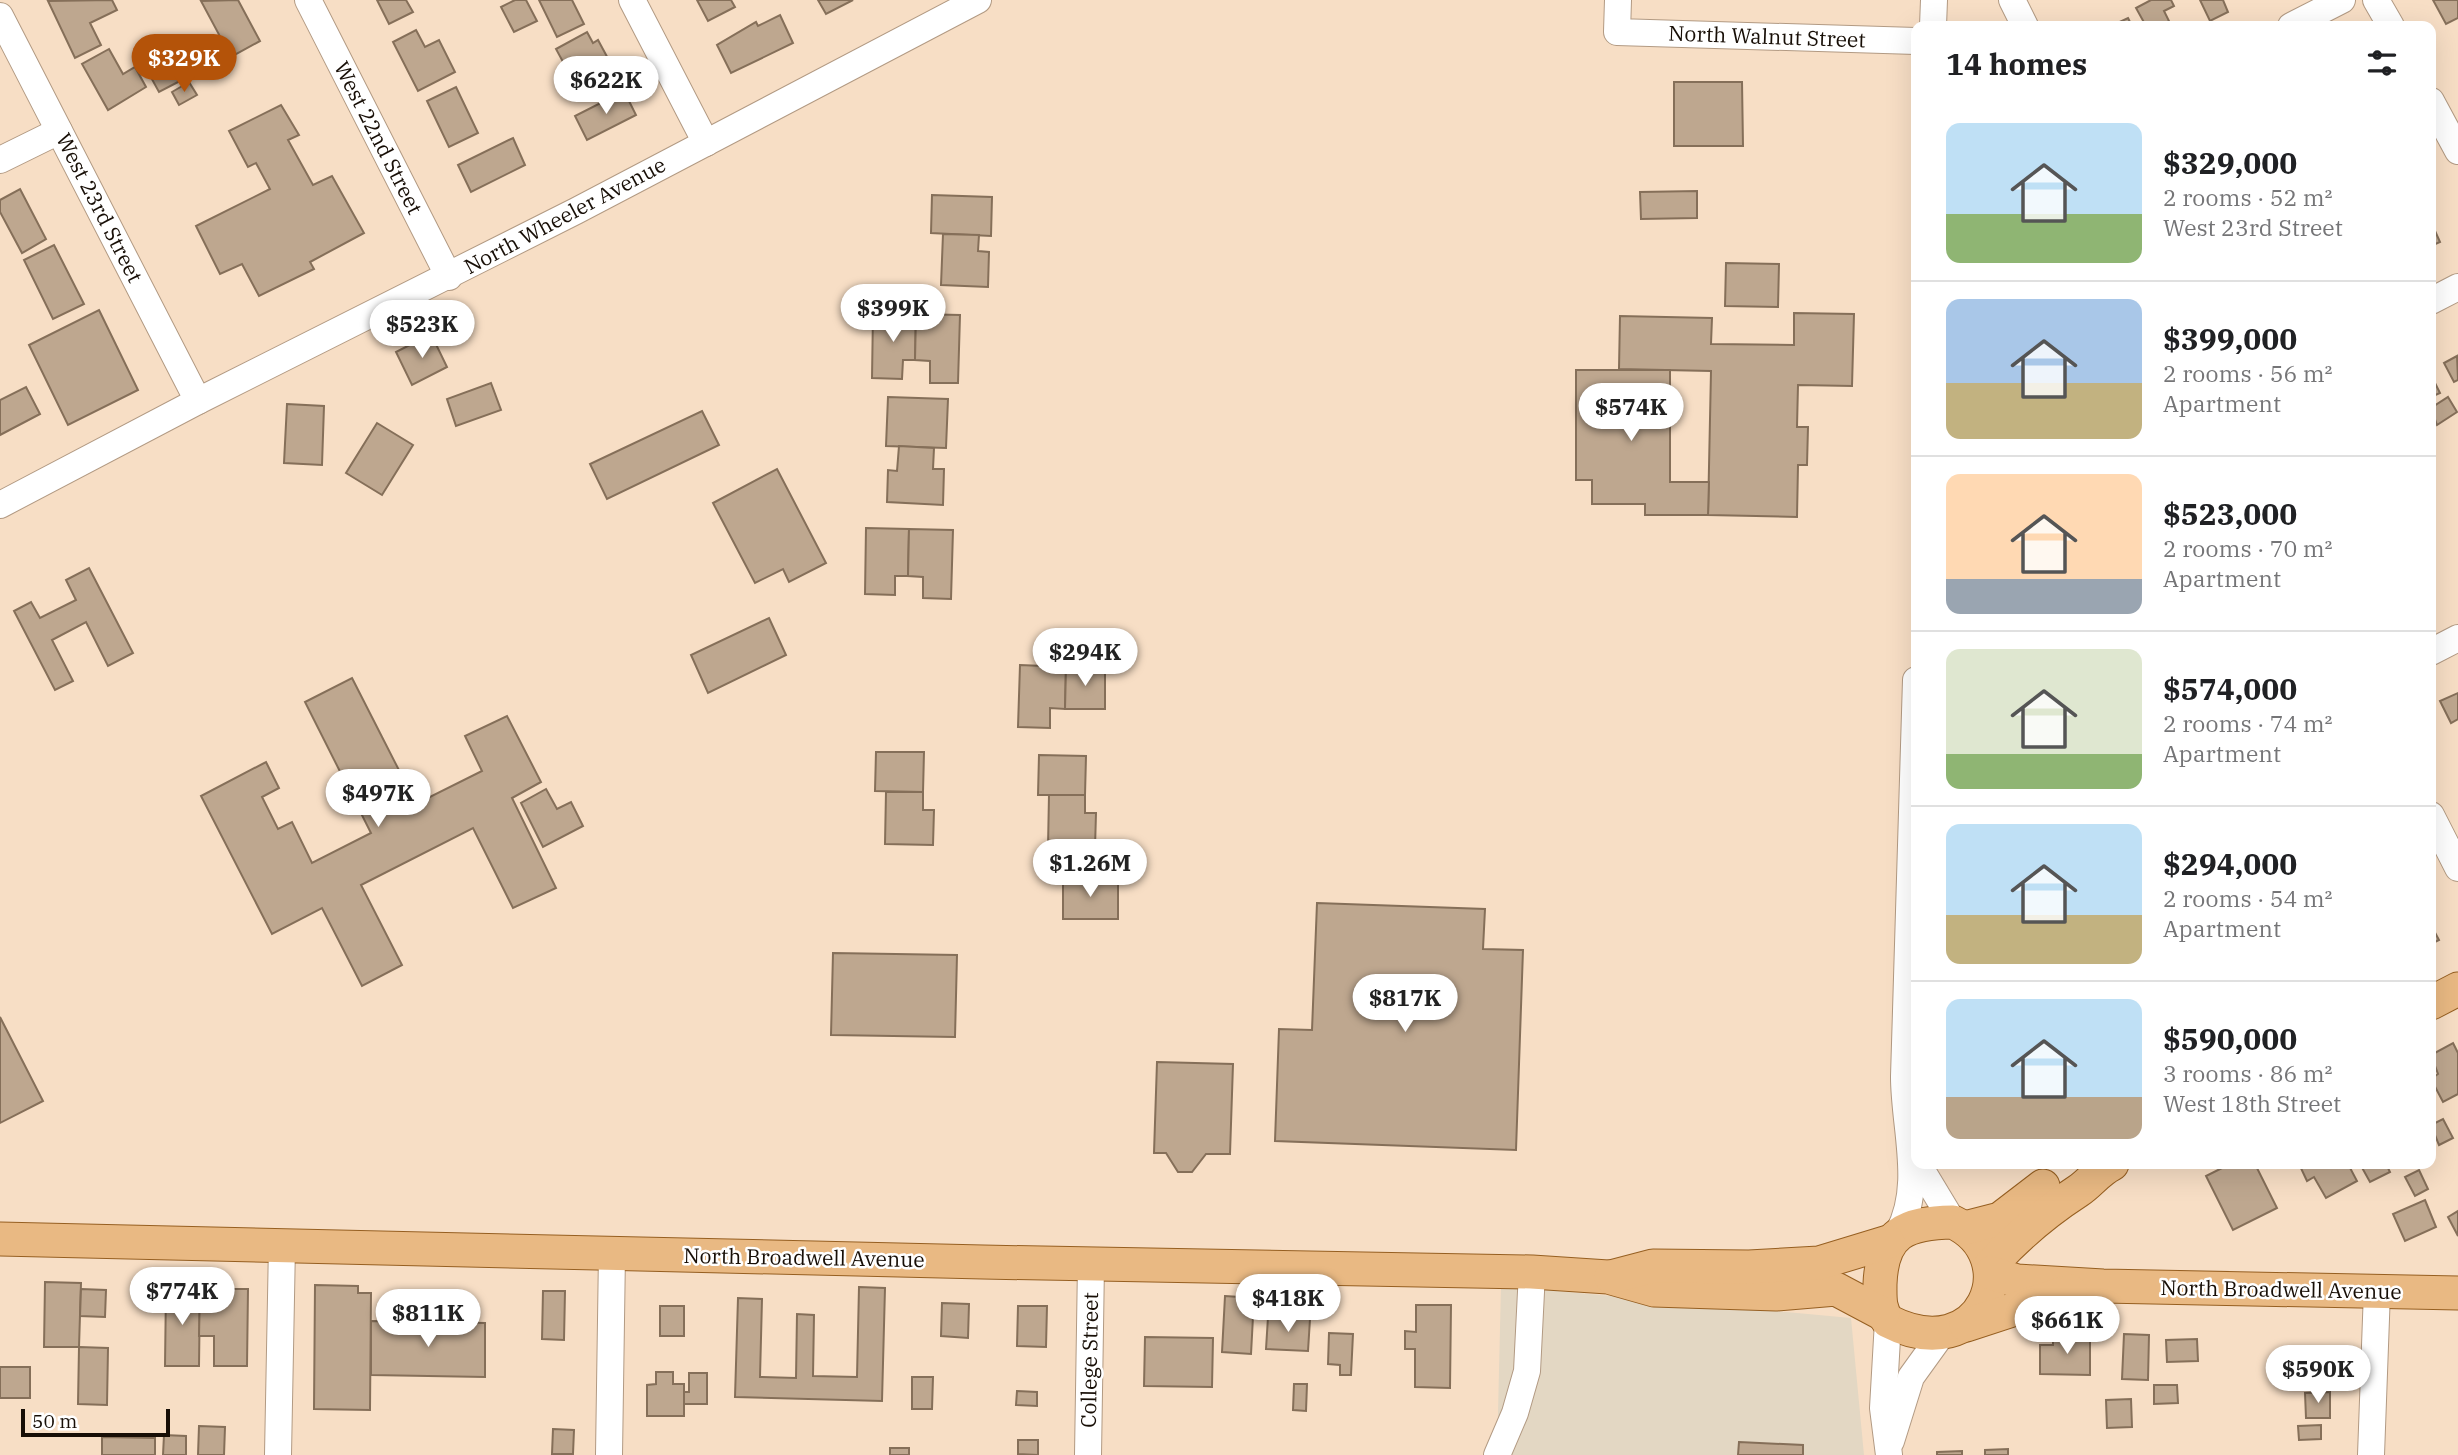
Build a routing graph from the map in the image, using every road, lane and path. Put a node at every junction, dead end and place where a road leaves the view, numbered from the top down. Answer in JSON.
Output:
{"nodes":[{"id":1,"x":308,"y":0,"type":"edge"},
{"id":2,"x":632,"y":0,"type":"edge"},
{"id":3,"x":1618,"y":0,"type":"edge"},
{"id":4,"x":1934,"y":0,"type":"edge"},
{"id":5,"x":2012,"y":0,"type":"edge"},
{"id":6,"x":2342,"y":0,"type":"edge"},
{"id":7,"x":2376,"y":0,"type":"edge"},
{"id":8,"x":969,"y":2,"type":"edge"},
{"id":9,"x":0,"y":16,"type":"edge"},
{"id":10,"x":1933,"y":21,"type":"edge"},
{"id":11,"x":2022,"y":21,"type":"edge"},
{"id":12,"x":2301,"y":21,"type":"edge"},
{"id":13,"x":2387,"y":21,"type":"edge"},
{"id":14,"x":1911,"y":41,"type":"edge"},
{"id":15,"x":2436,"y":110,"type":"edge"},
{"id":16,"x":59,"y":131,"type":"junction"},
{"id":17,"x":706,"y":143,"type":"junction"},
{"id":18,"x":2458,"y":151,"type":"edge"},
{"id":19,"x":0,"y":160,"type":"edge"},
{"id":20,"x":449,"y":277,"type":"junction"},
{"id":21,"x":2458,"y":287,"type":"edge"},
{"id":22,"x":2436,"y":298,"type":"edge"},
{"id":23,"x":198,"y":401,"type":"junction"},
{"id":24,"x":0,"y":505,"type":"edge"},
{"id":25,"x":2458,"y":638,"type":"edge"},
{"id":26,"x":2436,"y":649,"type":"edge"},
{"id":27,"x":2436,"y":825,"type":"edge"},
{"id":28,"x":2458,"y":867,"type":"edge"},
{"id":29,"x":1911,"y":941,"type":"edge"},
{"id":30,"x":2458,"y":989,"type":"edge"},
{"id":31,"x":2436,"y":1000,"type":"edge"},
{"id":32,"x":1911,"y":1143,"type":"edge"},
{"id":33,"x":1914,"y":1169,"type":"edge"},
{"id":34,"x":1920,"y":1169,"type":"edge"},
{"id":35,"x":2089,"y":1169,"type":"edge"},
{"id":36,"x":2103,"y":1169,"type":"edge"},
{"id":37,"x":1959,"y":1225,"type":"junction"},
{"id":38,"x":1894,"y":1237,"type":"junction"},
{"id":39,"x":0,"y":1239,"type":"edge"},
{"id":40,"x":282,"y":1245,"type":"junction"},
{"id":41,"x":612,"y":1253,"type":"junction"},
{"id":42,"x":1091,"y":1264,"type":"junction"},
{"id":43,"x":1990,"y":1269,"type":"junction"},
{"id":44,"x":1532,"y":1272,"type":"junction"},
{"id":45,"x":1608,"y":1277,"type":"junction"},
{"id":46,"x":2103,"y":1286,"type":"junction"},
{"id":47,"x":2377,"y":1291,"type":"junction"},
{"id":48,"x":2458,"y":1293,"type":"edge"},
{"id":49,"x":1885,"y":1317,"type":"junction"},
{"id":50,"x":1954,"y":1330,"type":"junction"},
{"id":51,"x":1890,"y":1450,"type":"edge"},
{"id":52,"x":278,"y":1455,"type":"edge"},
{"id":53,"x":609,"y":1455,"type":"edge"},
{"id":54,"x":1088,"y":1455,"type":"edge"},
{"id":55,"x":1497,"y":1455,"type":"edge"},
{"id":56,"x":2371,"y":1455,"type":"edge"}],
"edges":[{"from":1,"to":20,"type":"street","name":"West 22nd Street"},
{"from":2,"to":17,"type":"street"},
{"from":3,"to":14,"type":"street","name":"North Walnut Street"},
{"from":4,"to":10,"type":"street"},
{"from":5,"to":11,"type":"street"},
{"from":6,"to":12,"type":"street"},
{"from":7,"to":13,"type":"street"},
{"from":8,"to":17,"type":"street","name":"North Wheeler Avenue"},
{"from":9,"to":16,"type":"street","name":"West 23rd Street"},
{"from":15,"to":18,"type":"street"},
{"from":16,"to":19,"type":"street"},
{"from":16,"to":23,"type":"street","name":"West 23rd Street"},
{"from":17,"to":20,"type":"street","name":"North Wheeler Avenue"},
{"from":20,"to":23,"type":"street","name":"North Wheeler Avenue"},
{"from":21,"to":22,"type":"street"},
{"from":23,"to":24,"type":"street","name":"North Wheeler Avenue"},
{"from":25,"to":26,"type":"street"},
{"from":27,"to":28,"type":"street"},
{"from":29,"to":32,"type":"street"},
{"from":30,"to":31,"type":"main road"},
{"from":33,"to":38,"type":"street"},
{"from":34,"to":37,"type":"street"},
{"from":35,"to":37,"type":"main road"},
{"from":36,"to":43,"type":"main road"},
{"from":37,"to":38,"type":"main road"},
{"from":37,"to":43,"type":"main road"},
{"from":38,"to":45,"type":"main road","name":"North Broadwell Avenue"},
{"from":38,"to":49,"type":"main road"},
{"from":39,"to":40,"type":"main road","name":"North Broadwell Avenue"},
{"from":40,"to":41,"type":"main road","name":"North Broadwell Avenue"},
{"from":40,"to":52,"type":"street"},
{"from":41,"to":42,"type":"main road","name":"North Broadwell Avenue"},
{"from":41,"to":53,"type":"street"},
{"from":42,"to":44,"type":"main road","name":"North Broadwell Avenue"},
{"from":42,"to":54,"type":"street","name":"College Street"},
{"from":43,"to":46,"type":"main road","name":"North Broadwell Avenue"},
{"from":43,"to":50,"type":"main road"},
{"from":44,"to":45,"type":"main road","name":"North Broadwell Avenue"},
{"from":44,"to":55,"type":"street"},
{"from":45,"to":49,"type":"main road","name":"North Broadwell Avenue"},
{"from":46,"to":47,"type":"main road","name":"North Broadwell Avenue"},
{"from":46,"to":50,"type":"main road","name":"North Broadwell Avenue"},
{"from":47,"to":48,"type":"main road","name":"North Broadwell Avenue"},
{"from":47,"to":56,"type":"street"},
{"from":49,"to":50,"type":"main road"},
{"from":49,"to":51,"type":"street"},
{"from":50,"to":51,"type":"street"}]}
